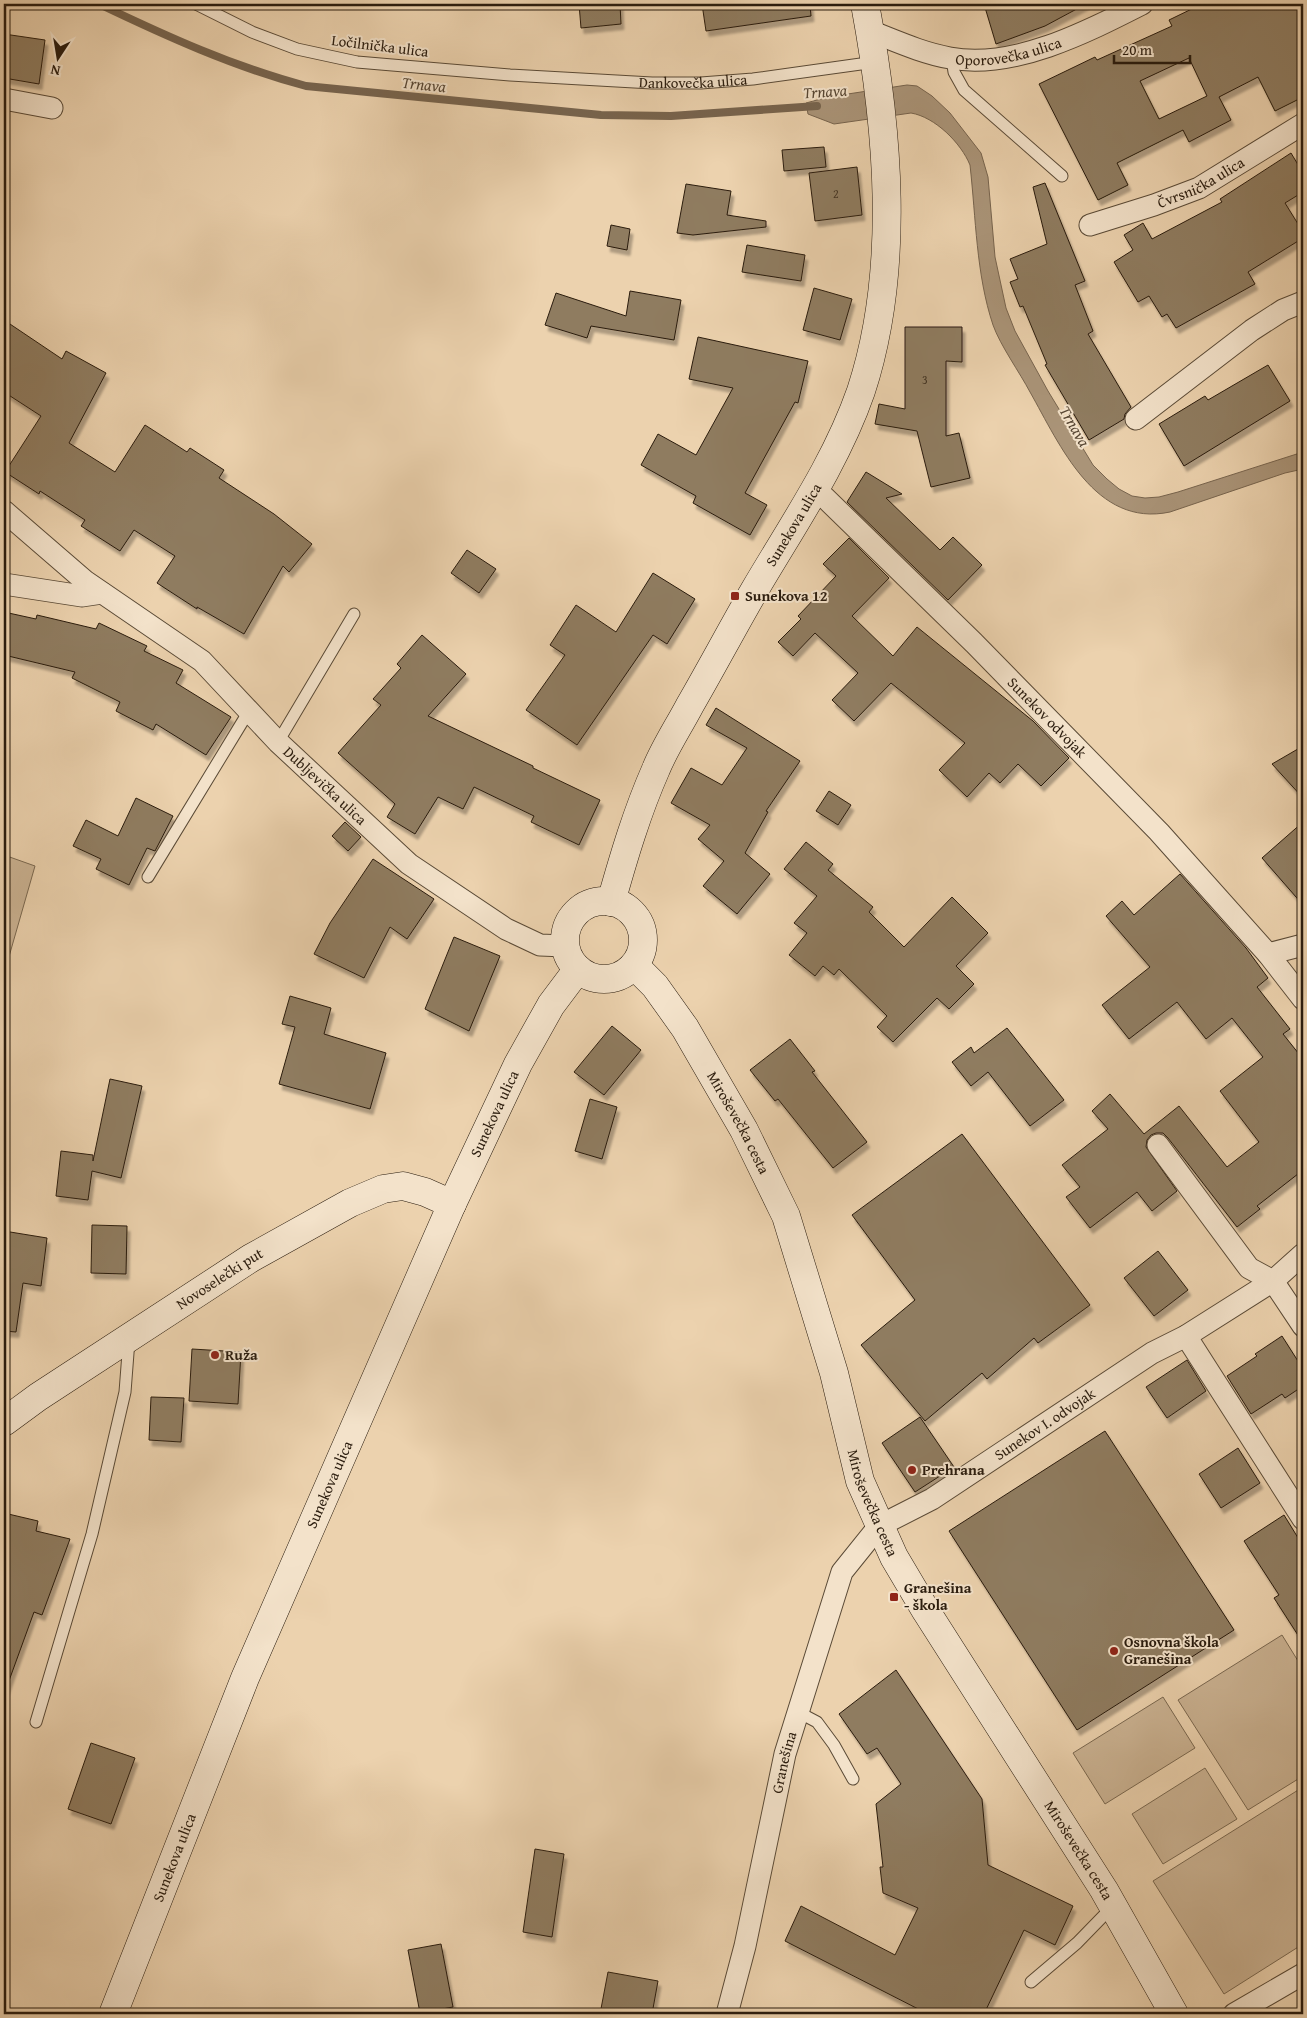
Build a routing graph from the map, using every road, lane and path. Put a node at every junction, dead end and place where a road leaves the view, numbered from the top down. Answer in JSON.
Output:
{"nodes":[{"id":1,"x":196,"y":4,"type":"edge"},
{"id":2,"x":865,"y":4,"type":"edge"},
{"id":3,"x":1142,"y":4,"type":"edge"},
{"id":4,"x":870,"y":31,"type":"junction"},
{"id":5,"x":952,"y":59,"type":"junction"},
{"id":6,"x":877,"y":73,"type":"junction"},
{"id":7,"x":510,"y":75,"type":"joint"},
{"id":8,"x":4,"y":99,"type":"edge"},
{"id":9,"x":52,"y":108,"type":"dead end"},
{"id":10,"x":1303,"y":124,"type":"edge"},
{"id":11,"x":1062,"y":176,"type":"dead end"},
{"id":12,"x":1090,"y":225,"type":"dead end"},
{"id":13,"x":1303,"y":302,"type":"edge"},
{"id":14,"x":1136,"y":419,"type":"dead end"},
{"id":15,"x":816,"y":489,"type":"junction"},
{"id":16,"x":4,"y":512,"type":"edge"},
{"id":17,"x":4,"y":584,"type":"edge"},
{"id":18,"x":102,"y":593,"type":"junction"},
{"id":19,"x":354,"y":614,"type":"dead end"},
{"id":20,"x":249,"y":712,"type":"junction"},
{"id":21,"x":278,"y":742,"type":"junction"},
{"id":22,"x":148,"y":878,"type":"dead end"},
{"id":23,"x":611,"y":902,"type":"junction"},
{"id":24,"x":1303,"y":945,"type":"edge"},
{"id":25,"x":1268,"y":954,"type":"junction"},
{"id":26,"x":571,"y":958,"type":"junction"},
{"id":27,"x":634,"y":965,"type":"junction"},
{"id":28,"x":1303,"y":998,"type":"edge"},
{"id":29,"x":1158,"y":1145,"type":"dead end"},
{"id":30,"x":452,"y":1204,"type":"junction"},
{"id":31,"x":1303,"y":1254,"type":"edge"},
{"id":32,"x":1273,"y":1281,"type":"junction"},
{"id":33,"x":1303,"y":1326,"type":"edge"},
{"id":34,"x":1186,"y":1336,"type":"junction"},
{"id":35,"x":129,"y":1338,"type":"junction"},
{"id":36,"x":4,"y":1422,"type":"edge"},
{"id":37,"x":1303,"y":1519,"type":"edge"},
{"id":38,"x":879,"y":1526,"type":"junction"},
{"id":39,"x":798,"y":1712,"type":"junction"},
{"id":40,"x":36,"y":1722,"type":"dead end"},
{"id":41,"x":853,"y":1779,"type":"dead end"},
{"id":42,"x":1113,"y":1906,"type":"junction"},
{"id":43,"x":1303,"y":1974,"type":"edge"},
{"id":44,"x":1031,"y":1982,"type":"dead end"},
{"id":45,"x":113,"y":2014,"type":"edge"},
{"id":46,"x":727,"y":2014,"type":"edge"},
{"id":47,"x":1174,"y":2014,"type":"edge"},
{"id":48,"x":1234,"y":2014,"type":"edge"}],
"edges":[{"from":1,"to":7,"type":"lane","name":"Ločilnička ulica"},
{"from":2,"to":4,"type":"main road"},
{"from":3,"to":5,"type":"street","name":"Oporovečka ulica"},
{"from":4,"to":5,"type":"street","name":"Oporovečka ulica"},
{"from":4,"to":6,"type":"main road"},
{"from":5,"to":11,"type":"lane"},
{"from":6,"to":7,"type":"lane","name":"Dankovečka ulica"},
{"from":6,"to":15,"type":"main road","name":"Sunekova ulica"},
{"from":8,"to":9,"type":"street"},
{"from":10,"to":12,"type":"street","name":"Čvrsnička ulica"},
{"from":13,"to":14,"type":"street"},
{"from":15,"to":23,"type":"main road","name":"Sunekova ulica"},
{"from":15,"to":25,"type":"street","name":"Sunekov odvojak"},
{"from":16,"to":18,"type":"street","name":"Dubljevička ulica"},
{"from":17,"to":18,"type":"street"},
{"from":18,"to":20,"type":"street","name":"Dubljevička ulica"},
{"from":19,"to":21,"type":"lane"},
{"from":20,"to":21,"type":"street","name":"Dubljevička ulica"},
{"from":20,"to":22,"type":"lane"},
{"from":21,"to":26,"type":"street","name":"Dubljevička ulica"},
{"from":23,"to":26,"type":"main road"},
{"from":23,"to":27,"type":"main road"},
{"from":24,"to":25,"type":"street"},
{"from":25,"to":28,"type":"street","name":"Sunekov odvojak"},
{"from":26,"to":27,"type":"main road"},
{"from":26,"to":30,"type":"main road","name":"Sunekova ulica"},
{"from":27,"to":38,"type":"main road","name":"Miroševečka cesta"},
{"from":29,"to":32,"type":"street"},
{"from":30,"to":35,"type":"main road","name":"Novoselečki put"},
{"from":30,"to":45,"type":"main road","name":"Sunekova ulica"},
{"from":31,"to":32,"type":"street","name":"Sunekov I. odvojak"},
{"from":32,"to":33,"type":"street"},
{"from":32,"to":34,"type":"street","name":"Sunekov I. odvojak"},
{"from":34,"to":37,"type":"street"},
{"from":34,"to":38,"type":"street","name":"Sunekov I. odvojak"},
{"from":35,"to":36,"type":"main road","name":"Novoselečki put"},
{"from":35,"to":40,"type":"lane"},
{"from":38,"to":39,"type":"street","name":"Granešina"},
{"from":38,"to":42,"type":"main road","name":"Miroševečka cesta"},
{"from":39,"to":41,"type":"lane"},
{"from":39,"to":46,"type":"street","name":"Granešina"},
{"from":42,"to":44,"type":"lane"},
{"from":42,"to":47,"type":"main road","name":"Miroševečka cesta"},
{"from":43,"to":48,"type":"street"}]}
